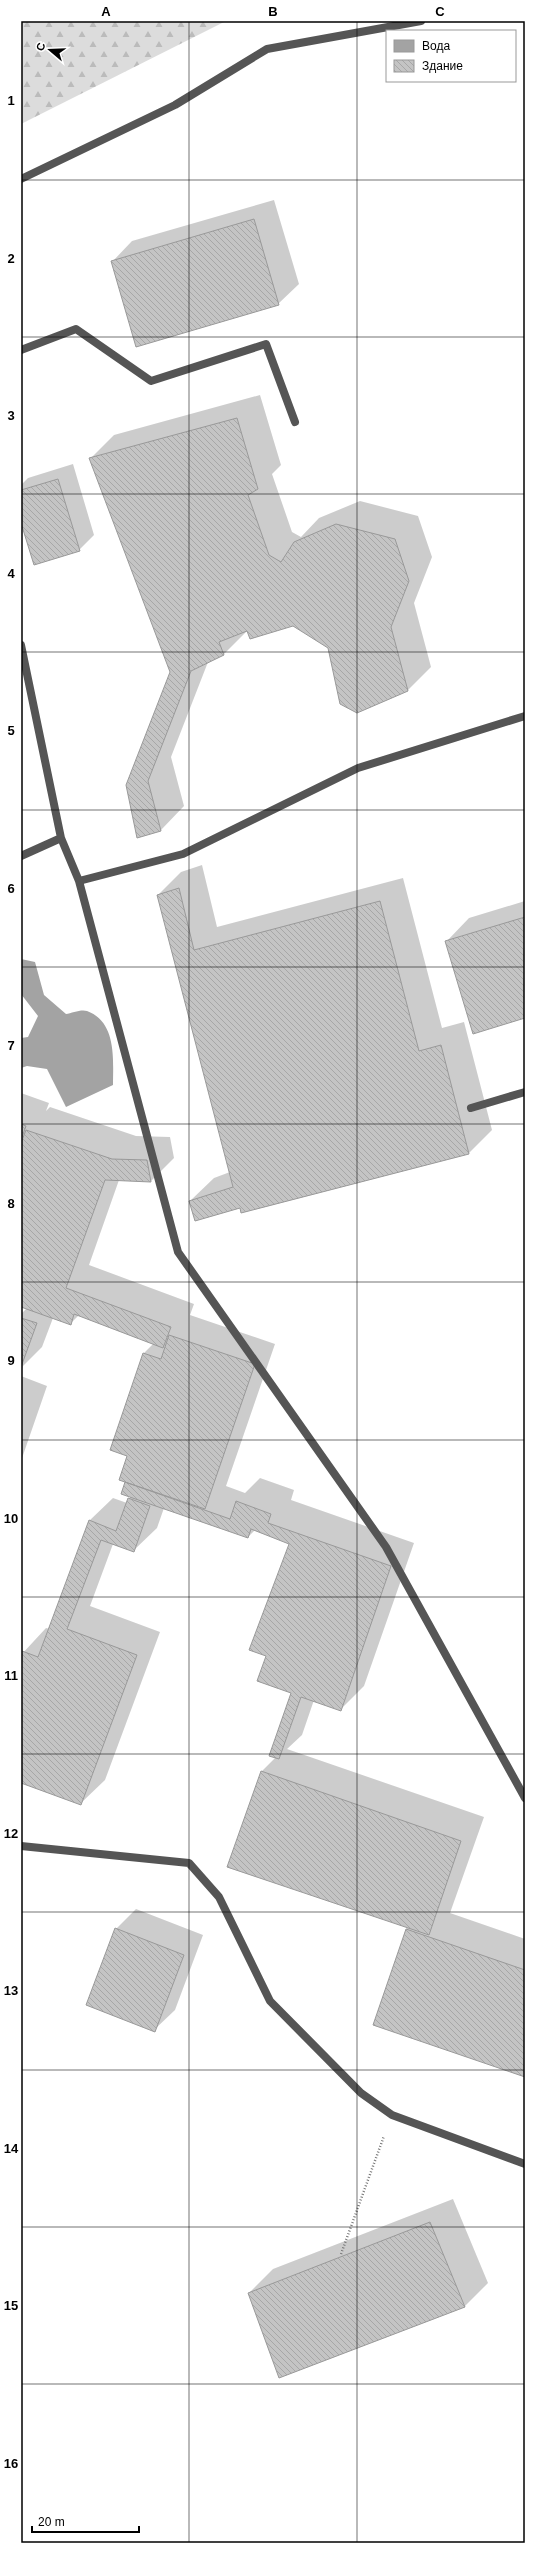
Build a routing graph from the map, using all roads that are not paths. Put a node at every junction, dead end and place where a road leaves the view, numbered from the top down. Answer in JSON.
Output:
{"nodes":[{"id":1,"x":421,"y":21,"type":"edge"},
{"id":2,"x":21,"y":179,"type":"edge"},
{"id":3,"x":21,"y":350,"type":"edge"},
{"id":4,"x":295,"y":422,"type":"dead end"},
{"id":5,"x":21,"y":645,"type":"edge"},
{"id":6,"x":525,"y":716,"type":"edge"},
{"id":7,"x":61,"y":838,"type":"junction"},
{"id":8,"x":21,"y":856,"type":"edge"},
{"id":9,"x":79,"y":880,"type":"junction"},
{"id":10,"x":525,"y":1092,"type":"edge"},
{"id":11,"x":471,"y":1108,"type":"dead end"},
{"id":12,"x":525,"y":1798,"type":"edge"},
{"id":13,"x":21,"y":1846,"type":"edge"},
{"id":14,"x":525,"y":2164,"type":"edge"}],
"edges":[{"from":1,"to":2,"type":"lane"},
{"from":3,"to":4,"type":"lane"},
{"from":5,"to":7,"type":"lane"},
{"from":6,"to":9,"type":"lane"},
{"from":7,"to":8,"type":"lane"},
{"from":7,"to":9,"type":"lane"},
{"from":9,"to":12,"type":"lane"},
{"from":10,"to":11,"type":"lane"},
{"from":13,"to":14,"type":"lane"}]}
